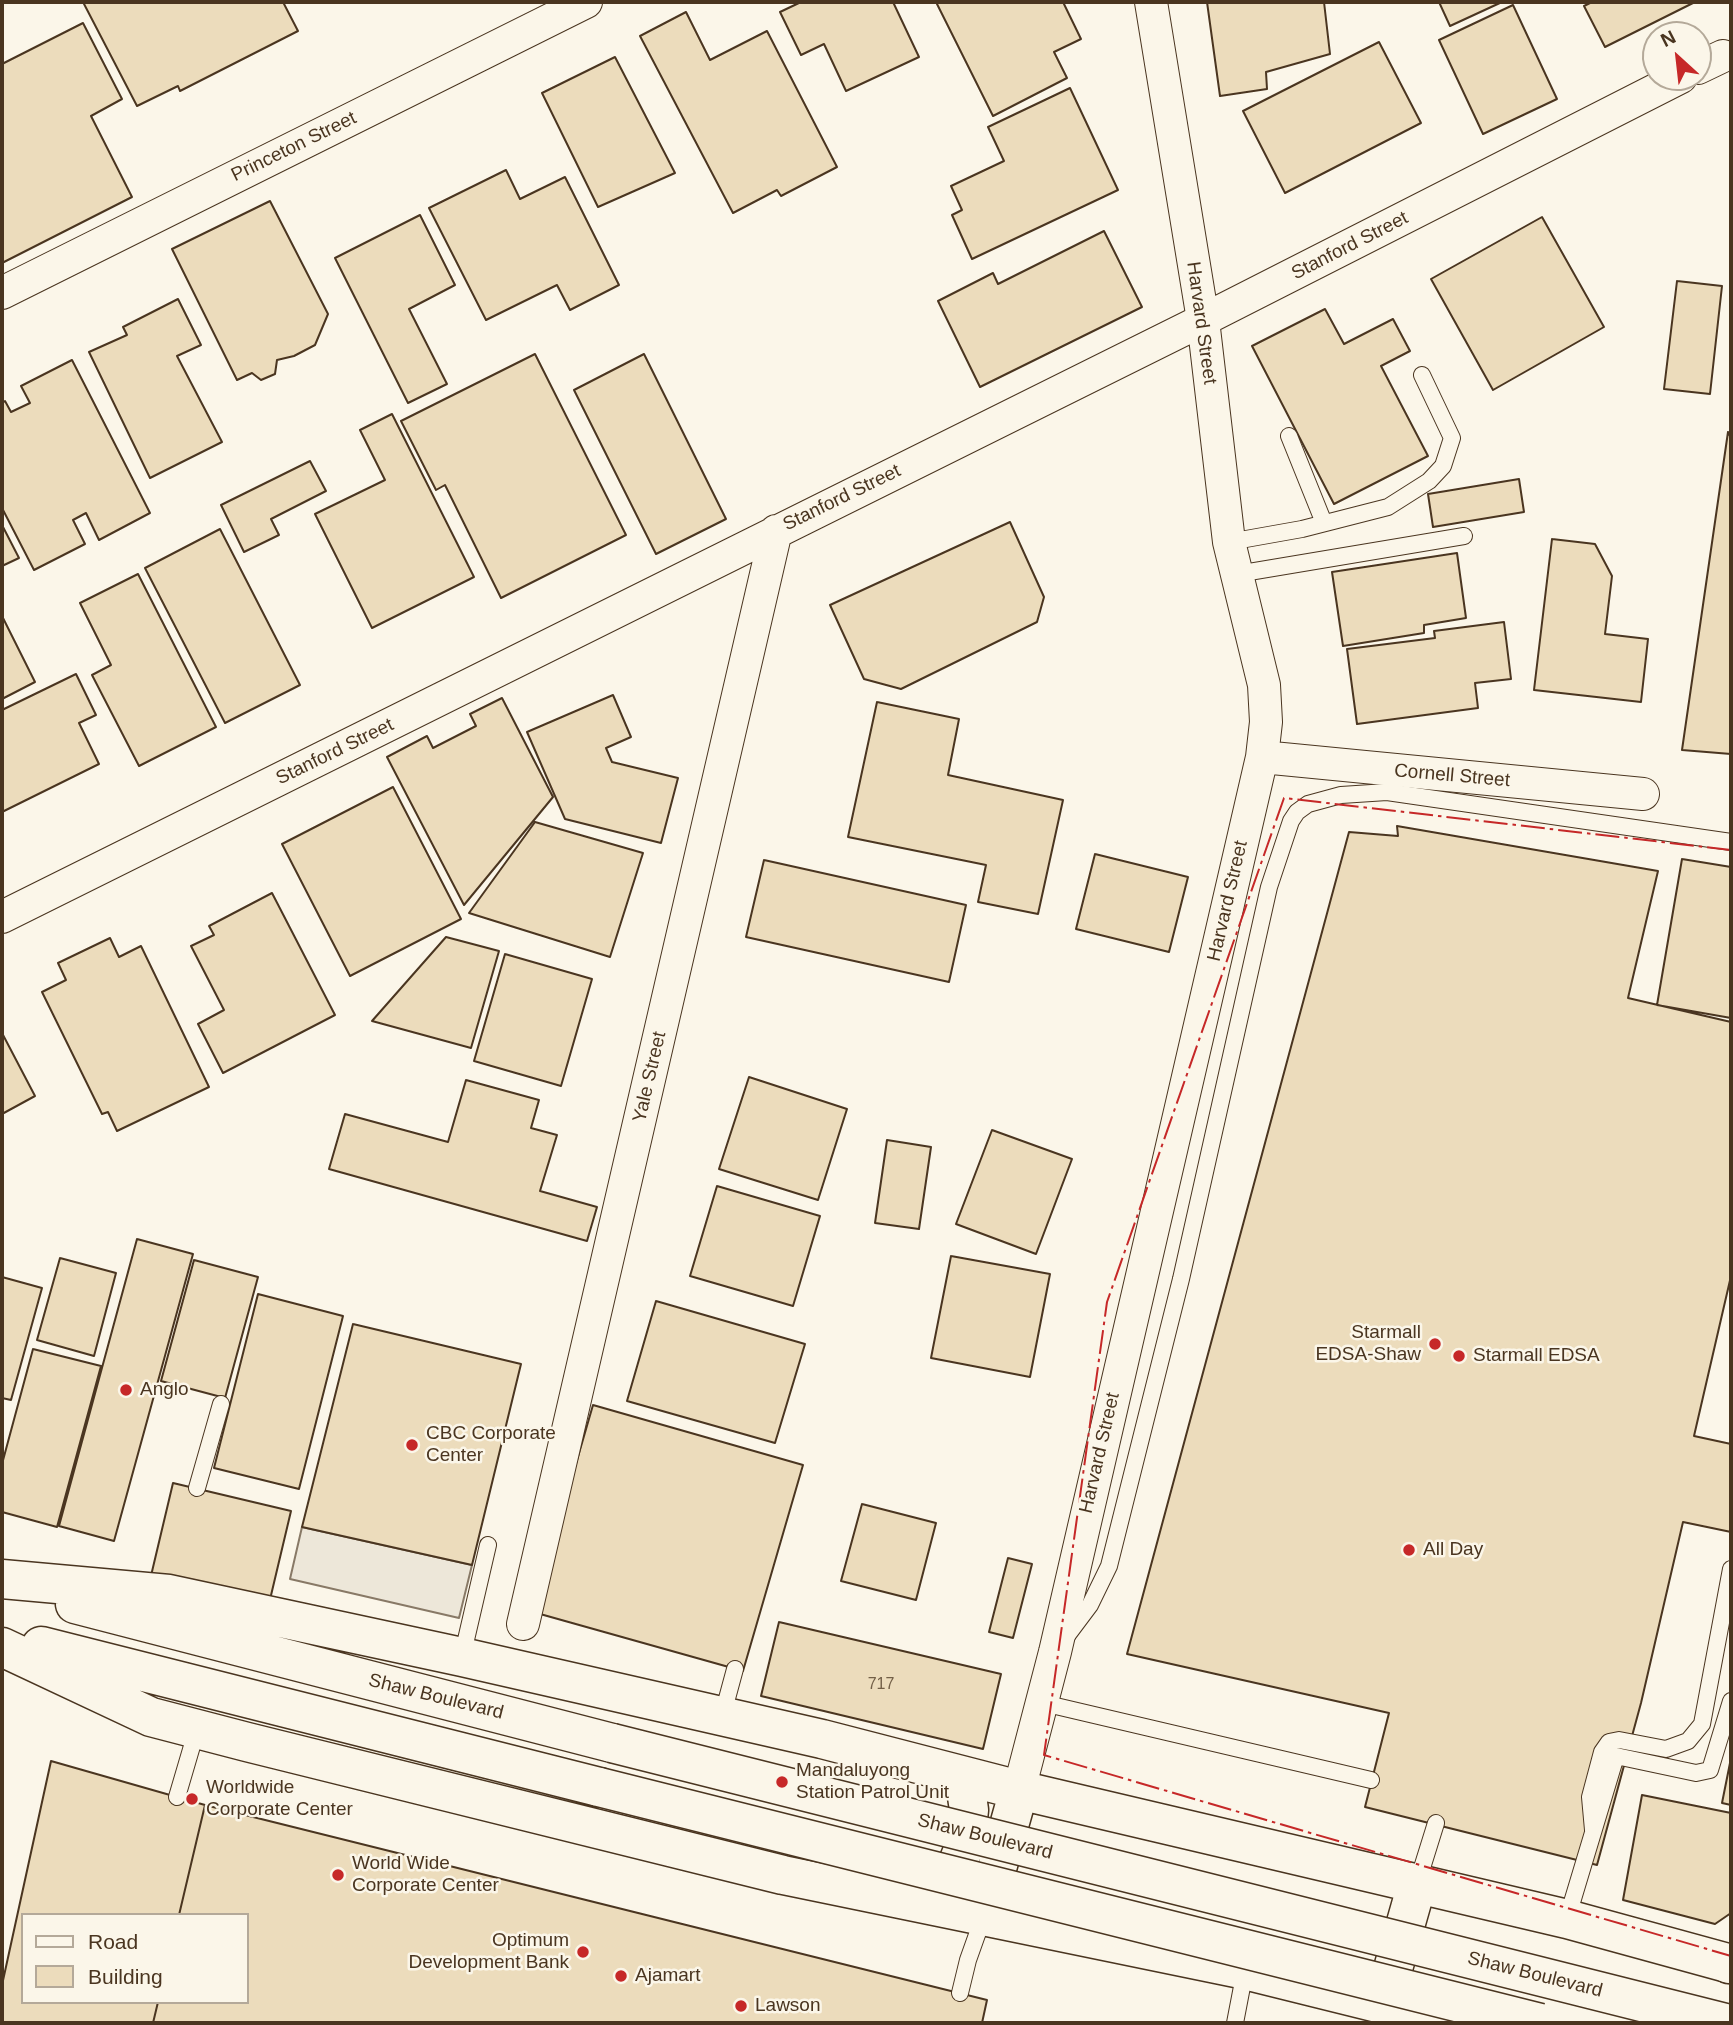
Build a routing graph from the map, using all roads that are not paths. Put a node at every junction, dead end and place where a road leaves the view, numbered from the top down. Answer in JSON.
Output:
{"nodes":[{"id":1,"x":586,"y":2,"type":"edge"},
{"id":2,"x":1152,"y":2,"type":"edge"},
{"id":3,"x":1653,"y":91,"type":"edge"},
{"id":4,"x":2,"y":293,"type":"edge"},
{"id":5,"x":1203,"y":320,"type":"junction"},
{"id":6,"x":1422,"y":375,"type":"dead end"},
{"id":7,"x":1289,"y":436,"type":"dead end"},
{"id":8,"x":1324,"y":523,"type":"junction"},
{"id":9,"x":776,"y":531,"type":"junction"},
{"id":10,"x":1464,"y":536,"type":"dead end"},
{"id":11,"x":1229,"y":542,"type":"junction"},
{"id":12,"x":1237,"y":574,"type":"junction"},
{"id":13,"x":1262,"y":757,"type":"junction"},
{"id":14,"x":1643,"y":794,"type":"dead end"},
{"id":15,"x":1731,"y":842,"type":"edge"},
{"id":16,"x":2,"y":917,"type":"edge"},
{"id":17,"x":221,"y":1404,"type":"dead end"},
{"id":18,"x":197,"y":1488,"type":"dead end"},
{"id":19,"x":488,"y":1545,"type":"dead end"},
{"id":20,"x":1731,"y":1569,"type":"edge"},
{"id":21,"x":2,"y":1579,"type":"edge"},
{"id":22,"x":2,"y":1586,"type":"edge"},
{"id":23,"x":523,"y":1624,"type":"dead end"},
{"id":24,"x":2,"y":1636,"type":"edge"},
{"id":25,"x":2,"y":1647,"type":"edge"},
{"id":26,"x":1055,"y":1652,"type":"junction"},
{"id":27,"x":462,"y":1657,"type":"junction"},
{"id":28,"x":735,"y":1668,"type":"dead end"},
{"id":29,"x":1731,"y":1701,"type":"edge"},
{"id":30,"x":1042,"y":1703,"type":"junction"},
{"id":31,"x":722,"y":1717,"type":"junction"},
{"id":32,"x":197,"y":1728,"type":"junction"},
{"id":33,"x":964,"y":1776,"type":"junction"},
{"id":34,"x":1371,"y":1780,"type":"dead end"},
{"id":35,"x":1019,"y":1790,"type":"junction"},
{"id":36,"x":177,"y":1797,"type":"dead end"},
{"id":37,"x":1436,"y":1823,"type":"dead end"},
{"id":38,"x":1593,"y":1830,"type":"junction"},
{"id":39,"x":981,"y":1854,"type":"junction"},
{"id":40,"x":1417,"y":1884,"type":"junction"},
{"id":41,"x":931,"y":1905,"type":"junction"},
{"id":42,"x":984,"y":1916,"type":"junction"},
{"id":43,"x":1567,"y":1919,"type":"junction"},
{"id":44,"x":1399,"y":1949,"type":"junction"},
{"id":45,"x":1731,"y":1964,"type":"edge"},
{"id":46,"x":1245,"y":1970,"type":"junction"},
{"id":47,"x":960,"y":1993,"type":"dead end"},
{"id":48,"x":1383,"y":2004,"type":"junction"},
{"id":49,"x":1235,"y":2023,"type":"edge"},
{"id":50,"x":1458,"y":2023,"type":"edge"},
{"id":51,"x":1540,"y":2023,"type":"edge"},
{"id":52,"x":1691,"y":2023,"type":"edge"},
{"id":53,"x":1725,"y":2023,"type":"edge"}],
"edges":[{"from":1,"to":4,"type":"street","name":"Princeton Street"},
{"from":2,"to":5,"type":"street","name":"Harvard Street"},
{"from":3,"to":5,"type":"street","name":"Stanford Street"},
{"from":5,"to":9,"type":"street","name":"Stanford Street"},
{"from":5,"to":11,"type":"street","name":"Harvard Street"},
{"from":6,"to":8,"type":"lane"},
{"from":7,"to":8,"type":"lane"},
{"from":8,"to":11,"type":"lane"},
{"from":9,"to":16,"type":"street","name":"Stanford Street"},
{"from":9,"to":23,"type":"street","name":"Yale Street"},
{"from":10,"to":12,"type":"lane"},
{"from":11,"to":12,"type":"street","name":"Harvard Street"},
{"from":12,"to":13,"type":"street","name":"Harvard Street"},
{"from":13,"to":14,"type":"street","name":"Cornell Street"},
{"from":13,"to":26,"type":"street","name":"Harvard Street"},
{"from":15,"to":26,"type":"lane"},
{"from":17,"to":18,"type":"lane"},
{"from":19,"to":27,"type":"lane"},
{"from":20,"to":38,"type":"lane"},
{"from":21,"to":27,"type":"main road"},
{"from":22,"to":53,"type":"main road","name":"Shaw Boulevard","bridge":true},
{"from":24,"to":51,"type":"main road","bridge":true},
{"from":25,"to":32,"type":"main road"},
{"from":26,"to":30,"type":"street","name":"Harvard Street"},
{"from":27,"to":31,"type":"main road"},
{"from":28,"to":31,"type":"lane"},
{"from":29,"to":38,"type":"lane"},
{"from":30,"to":34,"type":"lane"},
{"from":30,"to":35,"type":"street","name":"Harvard Street"},
{"from":31,"to":33,"type":"main road"},
{"from":32,"to":36,"type":"lane"},
{"from":32,"to":41,"type":"main road"},
{"from":33,"to":35,"type":"main road"},
{"from":33,"to":39,"type":"main road"},
{"from":35,"to":39,"type":"main road"},
{"from":35,"to":40,"type":"main road"},
{"from":37,"to":40,"type":"lane"},
{"from":38,"to":43,"type":"lane"},
{"from":39,"to":41,"type":"main road"},
{"from":39,"to":42,"type":"main road"},
{"from":39,"to":44,"type":"main road"},
{"from":40,"to":43,"type":"main road"},
{"from":40,"to":44,"type":"main road"},
{"from":41,"to":42,"type":"main road"},
{"from":42,"to":46,"type":"main road"},
{"from":42,"to":47,"type":"lane"},
{"from":43,"to":45,"type":"main road"},
{"from":44,"to":48,"type":"main road"},
{"from":44,"to":52,"type":"main road"},
{"from":46,"to":48,"type":"main road"},
{"from":46,"to":49,"type":"lane"},
{"from":48,"to":50,"type":"main road"}]}
